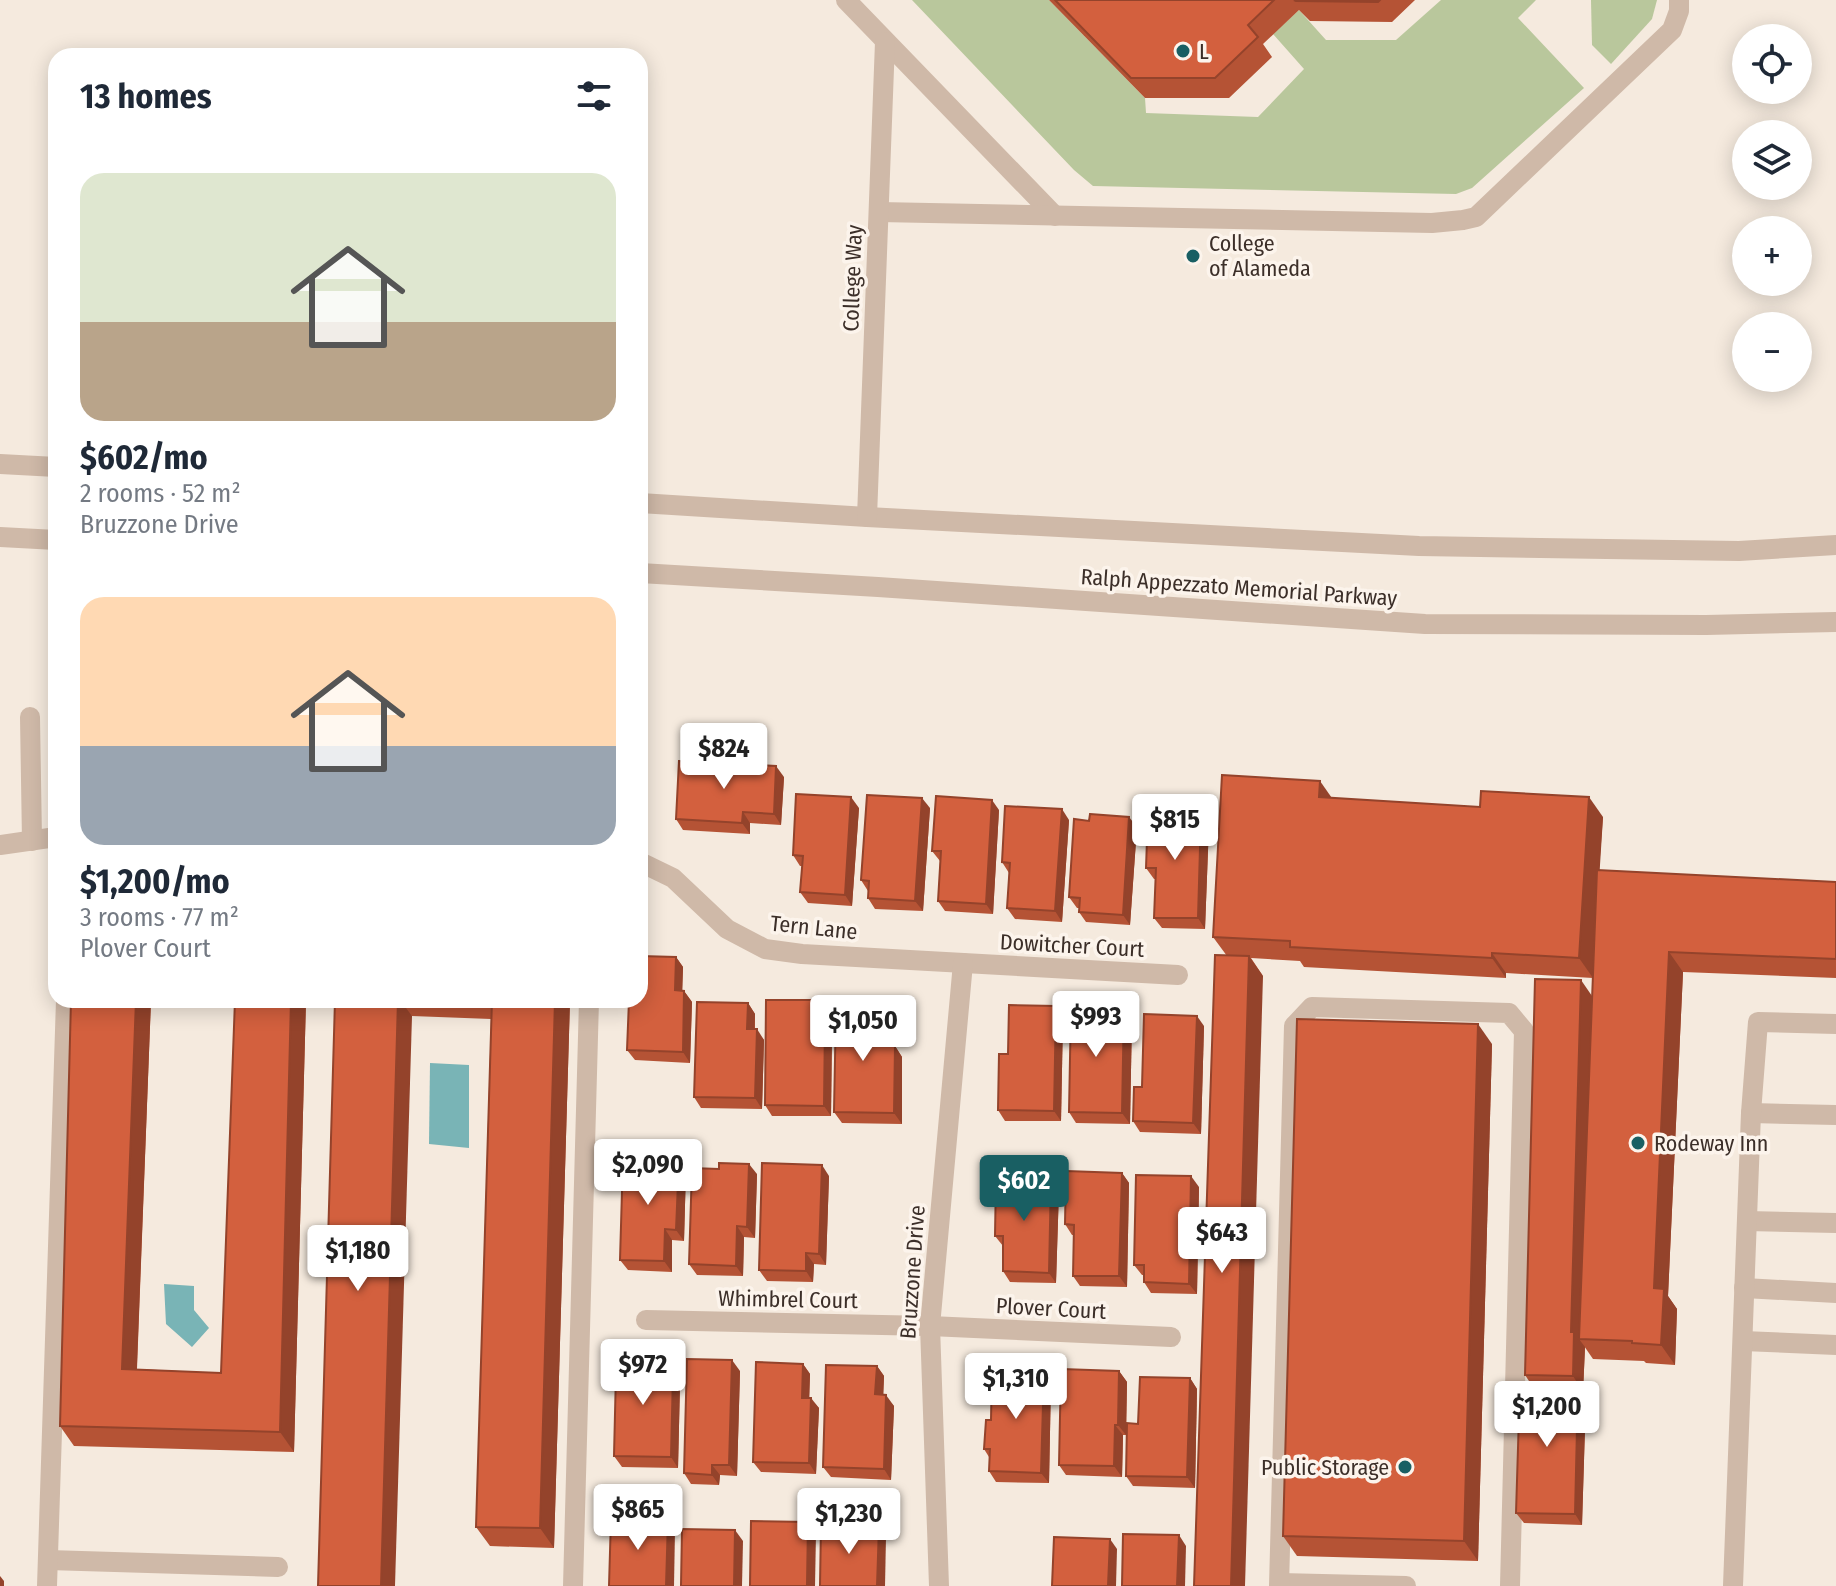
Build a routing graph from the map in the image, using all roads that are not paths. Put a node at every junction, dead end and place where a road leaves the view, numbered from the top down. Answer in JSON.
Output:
{"nodes":[{"id":1,"x":846,"y":0,"type":"edge"},
{"id":2,"x":1679,"y":0,"type":"edge"},
{"id":3,"x":885,"y":42,"type":"junction"},
{"id":4,"x":879,"y":212,"type":"junction"},
{"id":5,"x":1055,"y":216,"type":"junction"},
{"id":6,"x":0,"y":464,"type":"edge"},
{"id":7,"x":48,"y":467,"type":"edge"},
{"id":8,"x":648,"y":503,"type":"edge"},
{"id":9,"x":867,"y":517,"type":"junction"},
{"id":10,"x":0,"y":537,"type":"edge"},
{"id":11,"x":48,"y":540,"type":"edge"},
{"id":12,"x":1836,"y":545,"type":"edge"},
{"id":13,"x":648,"y":573,"type":"edge"},
{"id":14,"x":1836,"y":622,"type":"edge"},
{"id":15,"x":30,"y":717,"type":"dead end"},
{"id":16,"x":48,"y":838,"type":"edge"},
{"id":17,"x":32,"y":841,"type":"junction"},
{"id":18,"x":0,"y":845,"type":"edge"},
{"id":19,"x":648,"y":866,"type":"edge"},
{"id":20,"x":963,"y":963,"type":"junction"},
{"id":21,"x":1178,"y":975,"type":"dead end"},
{"id":22,"x":66,"y":1008,"type":"edge"},
{"id":23,"x":589,"y":1008,"type":"edge"},
{"id":24,"x":1836,"y":1024,"type":"edge"},
{"id":25,"x":1751,"y":1113,"type":"junction"},
{"id":26,"x":1836,"y":1115,"type":"edge"},
{"id":27,"x":1747,"y":1221,"type":"junction"},
{"id":28,"x":1836,"y":1223,"type":"edge"},
{"id":29,"x":1744,"y":1288,"type":"junction"},
{"id":30,"x":1836,"y":1293,"type":"edge"},
{"id":31,"x":646,"y":1320,"type":"dead end"},
{"id":32,"x":930,"y":1326,"type":"junction"},
{"id":33,"x":1171,"y":1337,"type":"dead end"},
{"id":34,"x":1743,"y":1341,"type":"junction"},
{"id":35,"x":1836,"y":1345,"type":"edge"},
{"id":36,"x":48,"y":1560,"type":"junction"},
{"id":37,"x":278,"y":1567,"type":"dead end"},
{"id":38,"x":1280,"y":1584,"type":"edge"},
{"id":39,"x":47,"y":1586,"type":"edge"},
{"id":40,"x":573,"y":1586,"type":"edge"},
{"id":41,"x":939,"y":1586,"type":"edge"},
{"id":42,"x":1406,"y":1586,"type":"edge"},
{"id":43,"x":1510,"y":1586,"type":"edge"},
{"id":44,"x":1733,"y":1586,"type":"edge"}],
"edges":[{"from":1,"to":3,"type":"street"},
{"from":2,"to":5,"type":"street"},
{"from":3,"to":4,"type":"street","name":"College Way"},
{"from":3,"to":5,"type":"street"},
{"from":4,"to":5,"type":"street"},
{"from":4,"to":9,"type":"street","name":"College Way"},
{"from":6,"to":7,"type":"street"},
{"from":8,"to":9,"type":"street"},
{"from":9,"to":12,"type":"street"},
{"from":10,"to":11,"type":"street"},
{"from":13,"to":14,"type":"street","name":"Ralph Appezzato Memorial Parkway"},
{"from":15,"to":17,"type":"street"},
{"from":16,"to":17,"type":"street"},
{"from":17,"to":18,"type":"street"},
{"from":19,"to":20,"type":"street","name":"Tern Lane"},
{"from":20,"to":21,"type":"street","name":"Dowitcher Court"},
{"from":20,"to":32,"type":"street","name":"Bruzzone Drive"},
{"from":22,"to":36,"type":"street"},
{"from":23,"to":40,"type":"street"},
{"from":24,"to":25,"type":"street"},
{"from":25,"to":26,"type":"street"},
{"from":25,"to":27,"type":"street"},
{"from":27,"to":28,"type":"street"},
{"from":27,"to":29,"type":"street"},
{"from":29,"to":30,"type":"street"},
{"from":29,"to":34,"type":"street"},
{"from":31,"to":32,"type":"street","name":"Whimbrel Court"},
{"from":32,"to":33,"type":"street","name":"Plover Court"},
{"from":32,"to":41,"type":"street","name":"Bruzzone Drive"},
{"from":34,"to":35,"type":"street"},
{"from":34,"to":44,"type":"street"},
{"from":36,"to":37,"type":"street"},
{"from":36,"to":39,"type":"street"},
{"from":38,"to":42,"type":"street"},
{"from":38,"to":43,"type":"street"}]}
